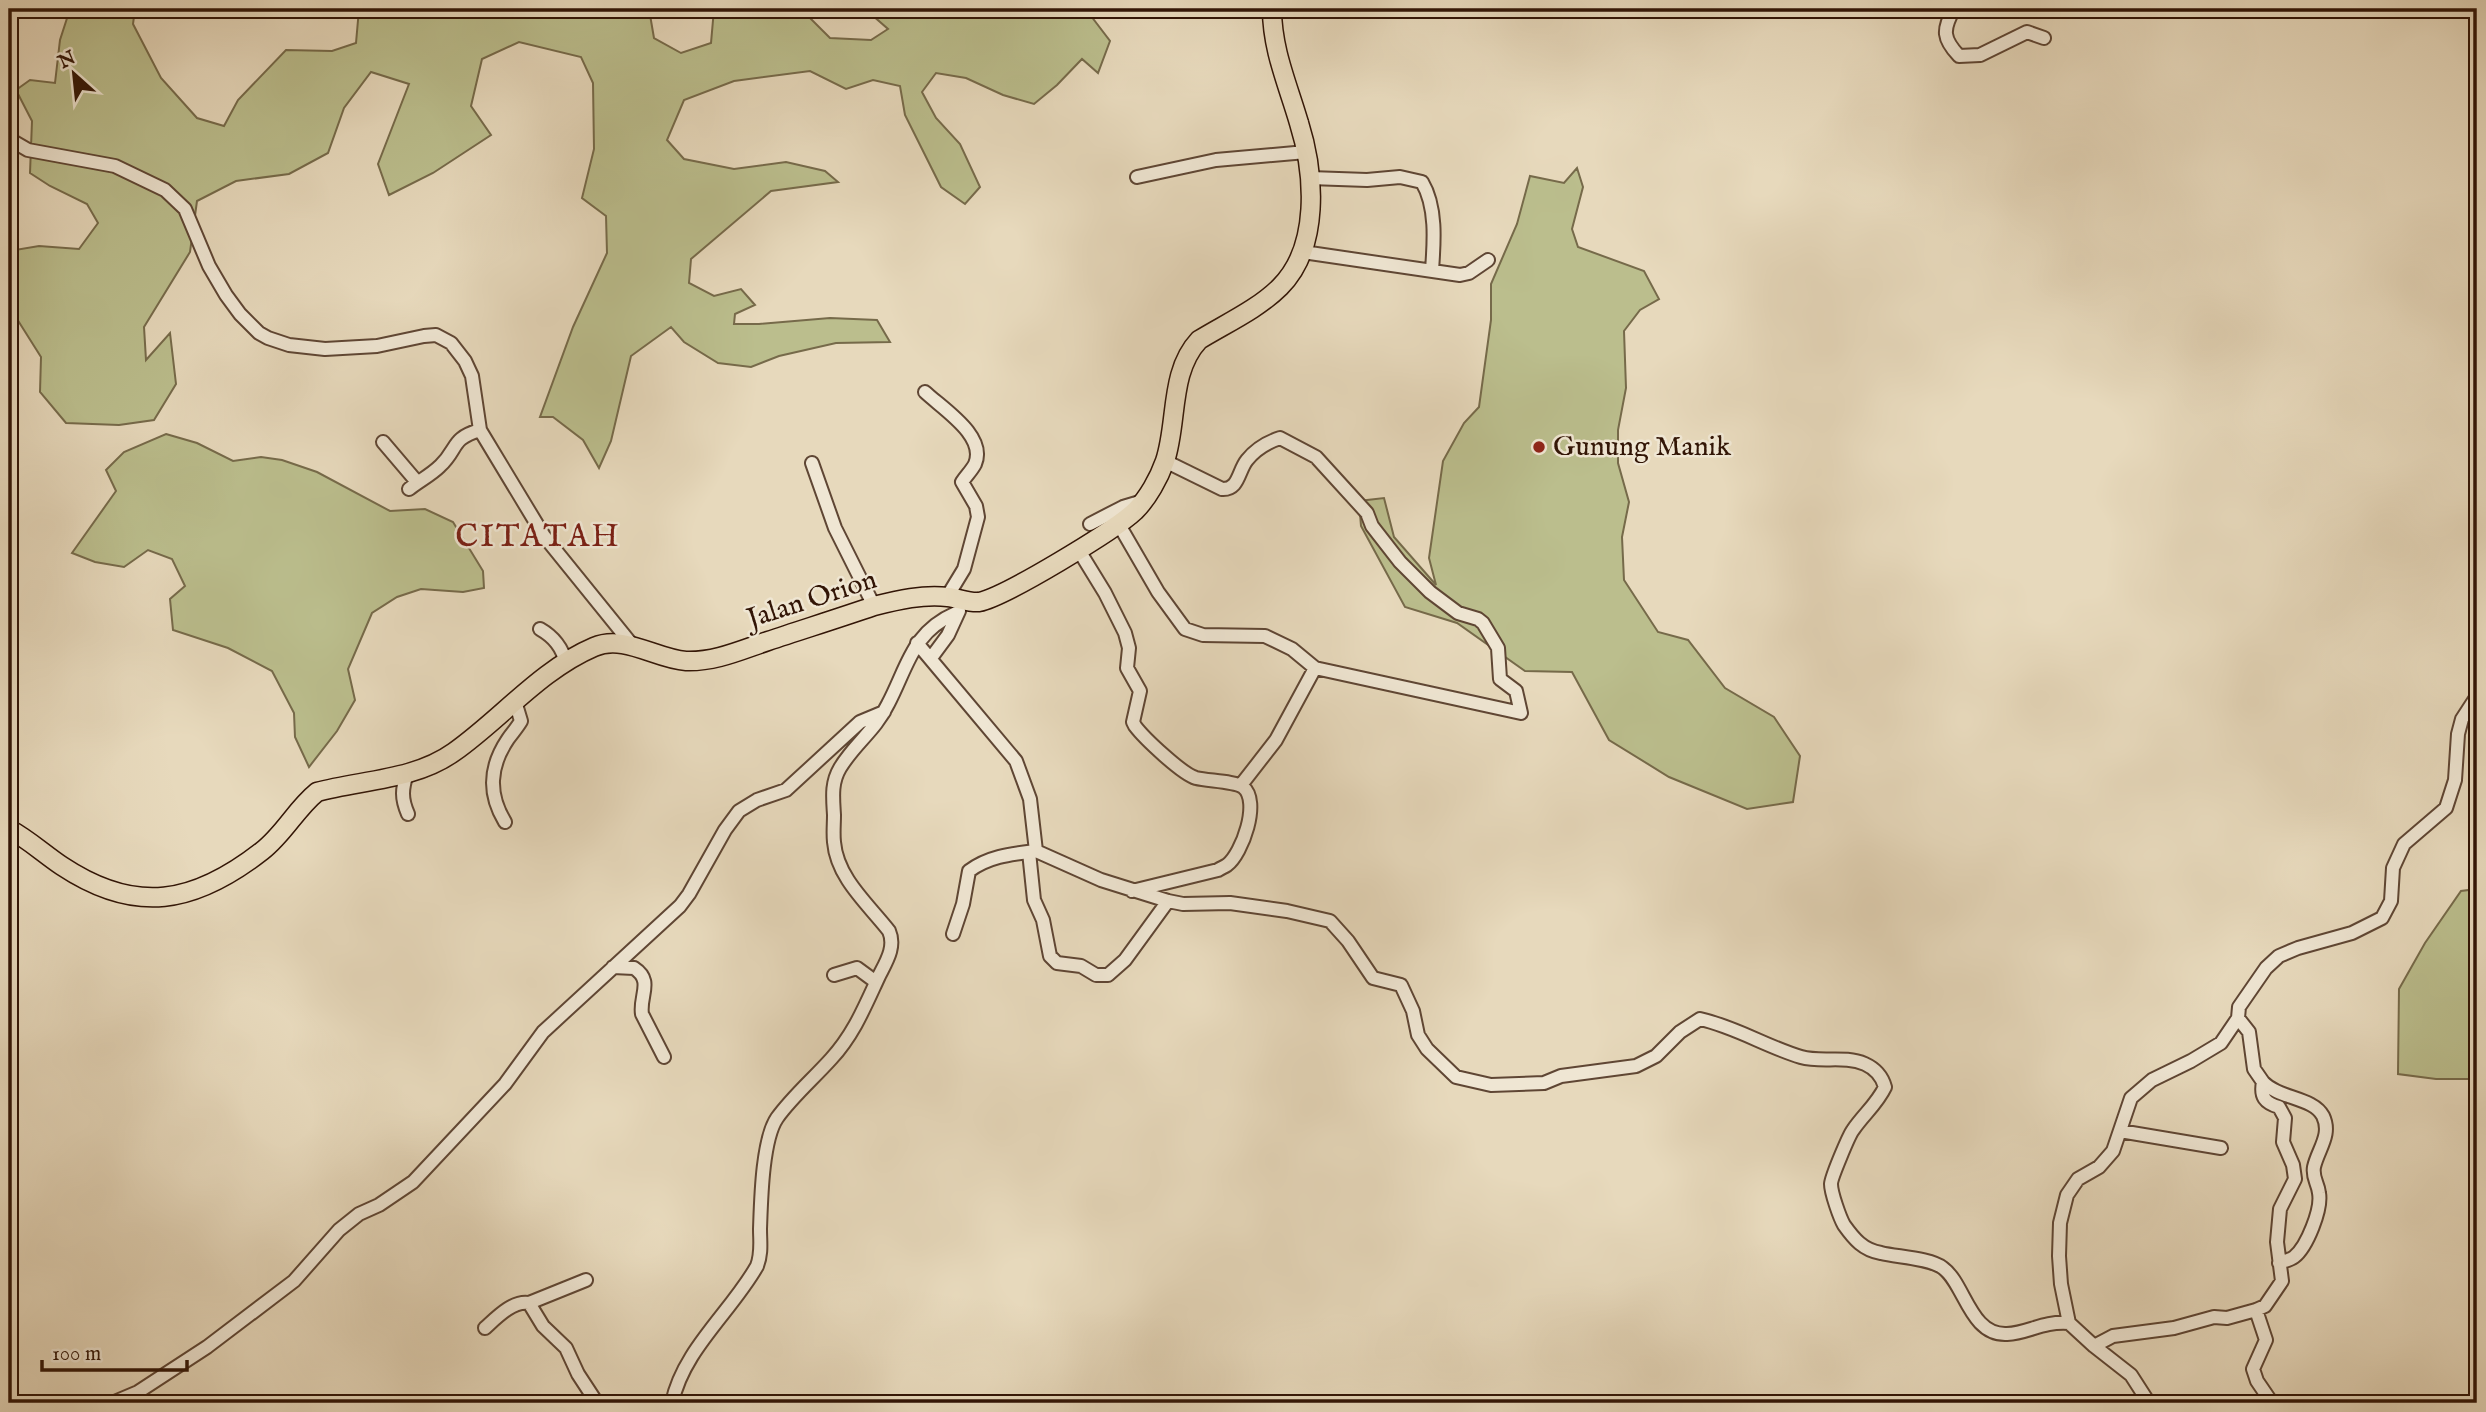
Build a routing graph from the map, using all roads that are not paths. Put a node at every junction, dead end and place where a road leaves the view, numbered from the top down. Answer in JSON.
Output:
{"nodes":[{"id":1,"x":1272,"y":9,"type":"edge"},
{"id":2,"x":1954,"y":9,"type":"edge"},
{"id":3,"x":2045,"y":38,"type":"dead end"},
{"id":4,"x":9,"y":139,"type":"edge"},
{"id":5,"x":1306,"y":152,"type":"junction"},
{"id":6,"x":1136,"y":177,"type":"dead end"},
{"id":7,"x":1310,"y":178,"type":"junction"},
{"id":8,"x":1303,"y":252,"type":"junction"},
{"id":9,"x":1488,"y":260,"type":"dead end"},
{"id":10,"x":1432,"y":270,"type":"junction"},
{"id":11,"x":925,"y":392,"type":"dead end"},
{"id":12,"x":481,"y":430,"type":"junction"},
{"id":13,"x":383,"y":442,"type":"dead end"},
{"id":14,"x":1165,"y":461,"type":"junction"},
{"id":15,"x":812,"y":463,"type":"dead end"},
{"id":16,"x":1144,"y":501,"type":"junction"},
{"id":17,"x":1118,"y":523,"type":"junction"},
{"id":18,"x":1090,"y":524,"type":"dead end"},
{"id":19,"x":1078,"y":549,"type":"junction"},
{"id":20,"x":947,"y":597,"type":"junction"},
{"id":21,"x":973,"y":602,"type":"junction"},
{"id":22,"x":874,"y":606,"type":"junction"},
{"id":23,"x":956,"y":613,"type":"junction"},
{"id":24,"x":540,"y":629,"type":"dead end"},
{"id":25,"x":917,"y":643,"type":"junction"},
{"id":26,"x":633,"y":646,"type":"junction"},
{"id":27,"x":930,"y":658,"type":"junction"},
{"id":28,"x":566,"y":663,"type":"junction"},
{"id":29,"x":1314,"y":668,"type":"junction"},
{"id":30,"x":2477,"y":696,"type":"edge"},
{"id":31,"x":515,"y":701,"type":"junction"},
{"id":32,"x":884,"y":712,"type":"junction"},
{"id":33,"x":407,"y":773,"type":"junction"},
{"id":34,"x":1241,"y":785,"type":"junction"},
{"id":35,"x":408,"y":814,"type":"dead end"},
{"id":36,"x":505,"y":822,"type":"dead end"},
{"id":37,"x":9,"y":829,"type":"edge"},
{"id":38,"x":1033,"y":851,"type":"junction"},
{"id":39,"x":1131,"y":891,"type":"junction"},
{"id":40,"x":1168,"y":901,"type":"junction"},
{"id":41,"x":953,"y":934,"type":"dead end"},
{"id":42,"x":613,"y":967,"type":"junction"},
{"id":43,"x":834,"y":975,"type":"dead end"},
{"id":44,"x":876,"y":982,"type":"junction"},
{"id":45,"x":2238,"y":1018,"type":"junction"},
{"id":46,"x":664,"y":1057,"type":"dead end"},
{"id":47,"x":2263,"y":1082,"type":"junction"},
{"id":48,"x":2120,"y":1131,"type":"junction"},
{"id":49,"x":2221,"y":1148,"type":"dead end"},
{"id":50,"x":2279,"y":1263,"type":"junction"},
{"id":51,"x":586,"y":1280,"type":"dead end"},
{"id":52,"x":529,"y":1303,"type":"junction"},
{"id":53,"x":2256,"y":1310,"type":"junction"},
{"id":54,"x":2069,"y":1323,"type":"junction"},
{"id":55,"x":485,"y":1328,"type":"dead end"},
{"id":56,"x":2094,"y":1346,"type":"junction"},
{"id":57,"x":112,"y":1403,"type":"edge"},
{"id":58,"x":597,"y":1403,"type":"edge"},
{"id":59,"x":672,"y":1403,"type":"edge"},
{"id":60,"x":2149,"y":1403,"type":"edge"},
{"id":61,"x":2272,"y":1403,"type":"edge"}],
"edges":[{"from":1,"to":5,"type":"highway"},
{"from":2,"to":3,"type":"street"},
{"from":4,"to":12,"type":"street"},
{"from":5,"to":6,"type":"street"},
{"from":5,"to":7,"type":"highway"},
{"from":7,"to":8,"type":"highway"},
{"from":7,"to":10,"type":"street"},
{"from":8,"to":10,"type":"street"},
{"from":8,"to":14,"type":"highway"},
{"from":9,"to":10,"type":"street"},
{"from":11,"to":20,"type":"street"},
{"from":12,"to":13,"type":"street"},
{"from":12,"to":26,"type":"street"},
{"from":14,"to":16,"type":"highway"},
{"from":14,"to":29,"type":"street"},
{"from":15,"to":22,"type":"street"},
{"from":16,"to":17,"type":"highway"},
{"from":16,"to":18,"type":"street"},
{"from":17,"to":19,"type":"highway"},
{"from":17,"to":29,"type":"street"},
{"from":19,"to":21,"type":"highway"},
{"from":19,"to":34,"type":"street"},
{"from":20,"to":21,"type":"highway","name":"Jalan Orion"},
{"from":20,"to":22,"type":"highway","name":"Jalan Orion"},
{"from":21,"to":23,"type":"street"},
{"from":22,"to":26,"type":"highway","name":"Jalan Orion"},
{"from":23,"to":25,"type":"street"},
{"from":23,"to":27,"type":"street"},
{"from":24,"to":28,"type":"street"},
{"from":25,"to":27,"type":"street"},
{"from":25,"to":32,"type":"street"},
{"from":26,"to":28,"type":"highway","name":"Jalan Orion"},
{"from":27,"to":38,"type":"street"},
{"from":28,"to":31,"type":"highway","name":"Jalan Orion"},
{"from":29,"to":34,"type":"street"},
{"from":30,"to":45,"type":"street"},
{"from":31,"to":33,"type":"highway","name":"Jalan Orion"},
{"from":31,"to":36,"type":"street"},
{"from":32,"to":42,"type":"street"},
{"from":32,"to":44,"type":"street"},
{"from":33,"to":35,"type":"street"},
{"from":33,"to":37,"type":"highway","name":"Jalan Orion"},
{"from":34,"to":39,"type":"street"},
{"from":38,"to":39,"type":"street"},
{"from":38,"to":40,"type":"street"},
{"from":38,"to":41,"type":"street"},
{"from":39,"to":40,"type":"street"},
{"from":40,"to":54,"type":"street"},
{"from":42,"to":46,"type":"street"},
{"from":42,"to":57,"type":"street"},
{"from":43,"to":44,"type":"street"},
{"from":44,"to":59,"type":"street"},
{"from":45,"to":47,"type":"street"},
{"from":45,"to":48,"type":"street"},
{"from":47,"to":50,"type":"street"},
{"from":47,"to":50,"type":"street"},
{"from":48,"to":49,"type":"street"},
{"from":48,"to":54,"type":"street"},
{"from":50,"to":53,"type":"street"},
{"from":51,"to":52,"type":"street"},
{"from":52,"to":55,"type":"street"},
{"from":52,"to":58,"type":"street"},
{"from":53,"to":56,"type":"street"},
{"from":53,"to":61,"type":"street"},
{"from":54,"to":56,"type":"street"},
{"from":56,"to":60,"type":"street"}]}
